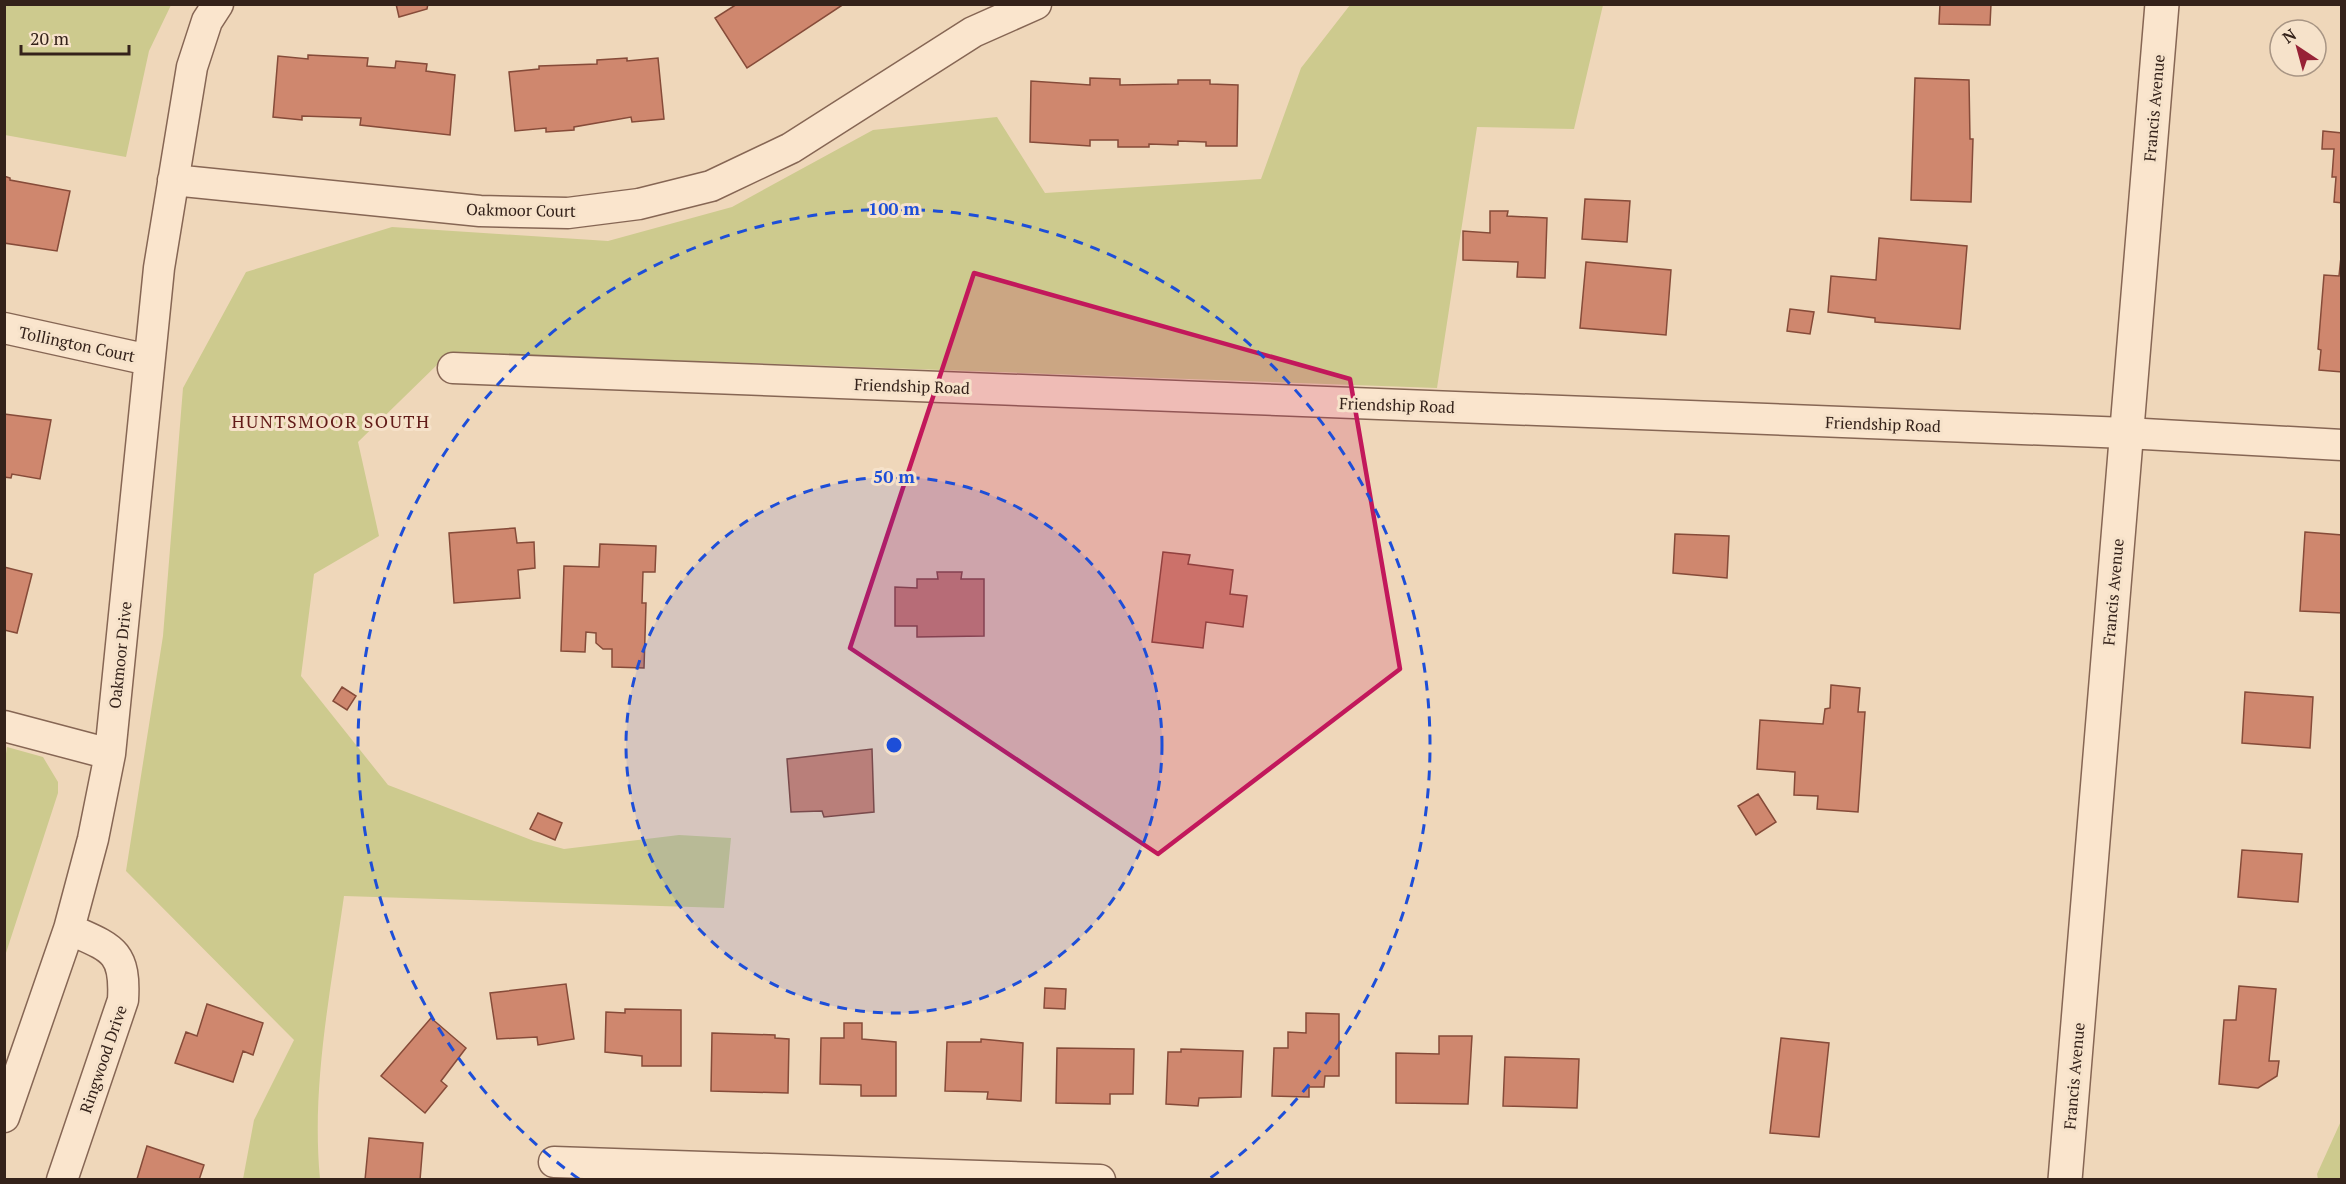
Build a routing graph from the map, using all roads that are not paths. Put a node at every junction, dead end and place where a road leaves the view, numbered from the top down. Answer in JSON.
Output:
{"nodes":[{"id":1,"x":218,"y":4,"type":"edge"},
{"id":2,"x":1036,"y":4,"type":"edge"},
{"id":3,"x":2162,"y":4,"type":"edge"},
{"id":4,"x":173,"y":180,"type":"junction"},
{"id":5,"x":4,"y":328,"type":"edge"},
{"id":6,"x":149,"y":360,"type":"junction"},
{"id":7,"x":453,"y":368,"type":"dead end"},
{"id":8,"x":2126,"y":433,"type":"junction"},
{"id":9,"x":2342,"y":445,"type":"edge"},
{"id":10,"x":4,"y":726,"type":"edge"},
{"id":11,"x":110,"y":754,"type":"junction"},
{"id":12,"x":69,"y":928,"type":"junction"},
{"id":13,"x":4,"y":1117,"type":"edge"},
{"id":14,"x":554,"y":1161,"type":"dead end"},
{"id":15,"x":62,"y":1179,"type":"edge"},
{"id":16,"x":1100,"y":1179,"type":"edge"},
{"id":17,"x":2065,"y":1179,"type":"edge"}],
"edges":[{"from":1,"to":4,"type":"street","name":"Oakmoor Drive"},
{"from":2,"to":4,"type":"street","name":"Oakmoor Court"},
{"from":3,"to":8,"type":"street","name":"Francis Avenue"},
{"from":4,"to":6,"type":"street","name":"Oakmoor Drive"},
{"from":5,"to":6,"type":"street","name":"Tollington Court"},
{"from":6,"to":11,"type":"street","name":"Oakmoor Drive"},
{"from":7,"to":8,"type":"street","name":"Friendship Road"},
{"from":8,"to":9,"type":"street","name":"Friendship Road"},
{"from":8,"to":17,"type":"street","name":"Francis Avenue"},
{"from":10,"to":11,"type":"street"},
{"from":11,"to":12,"type":"street","name":"Oakmoor Drive"},
{"from":12,"to":13,"type":"street","name":"Oakmoor Drive"},
{"from":12,"to":15,"type":"street","name":"Ringwood Drive"},
{"from":14,"to":16,"type":"street"}]}
